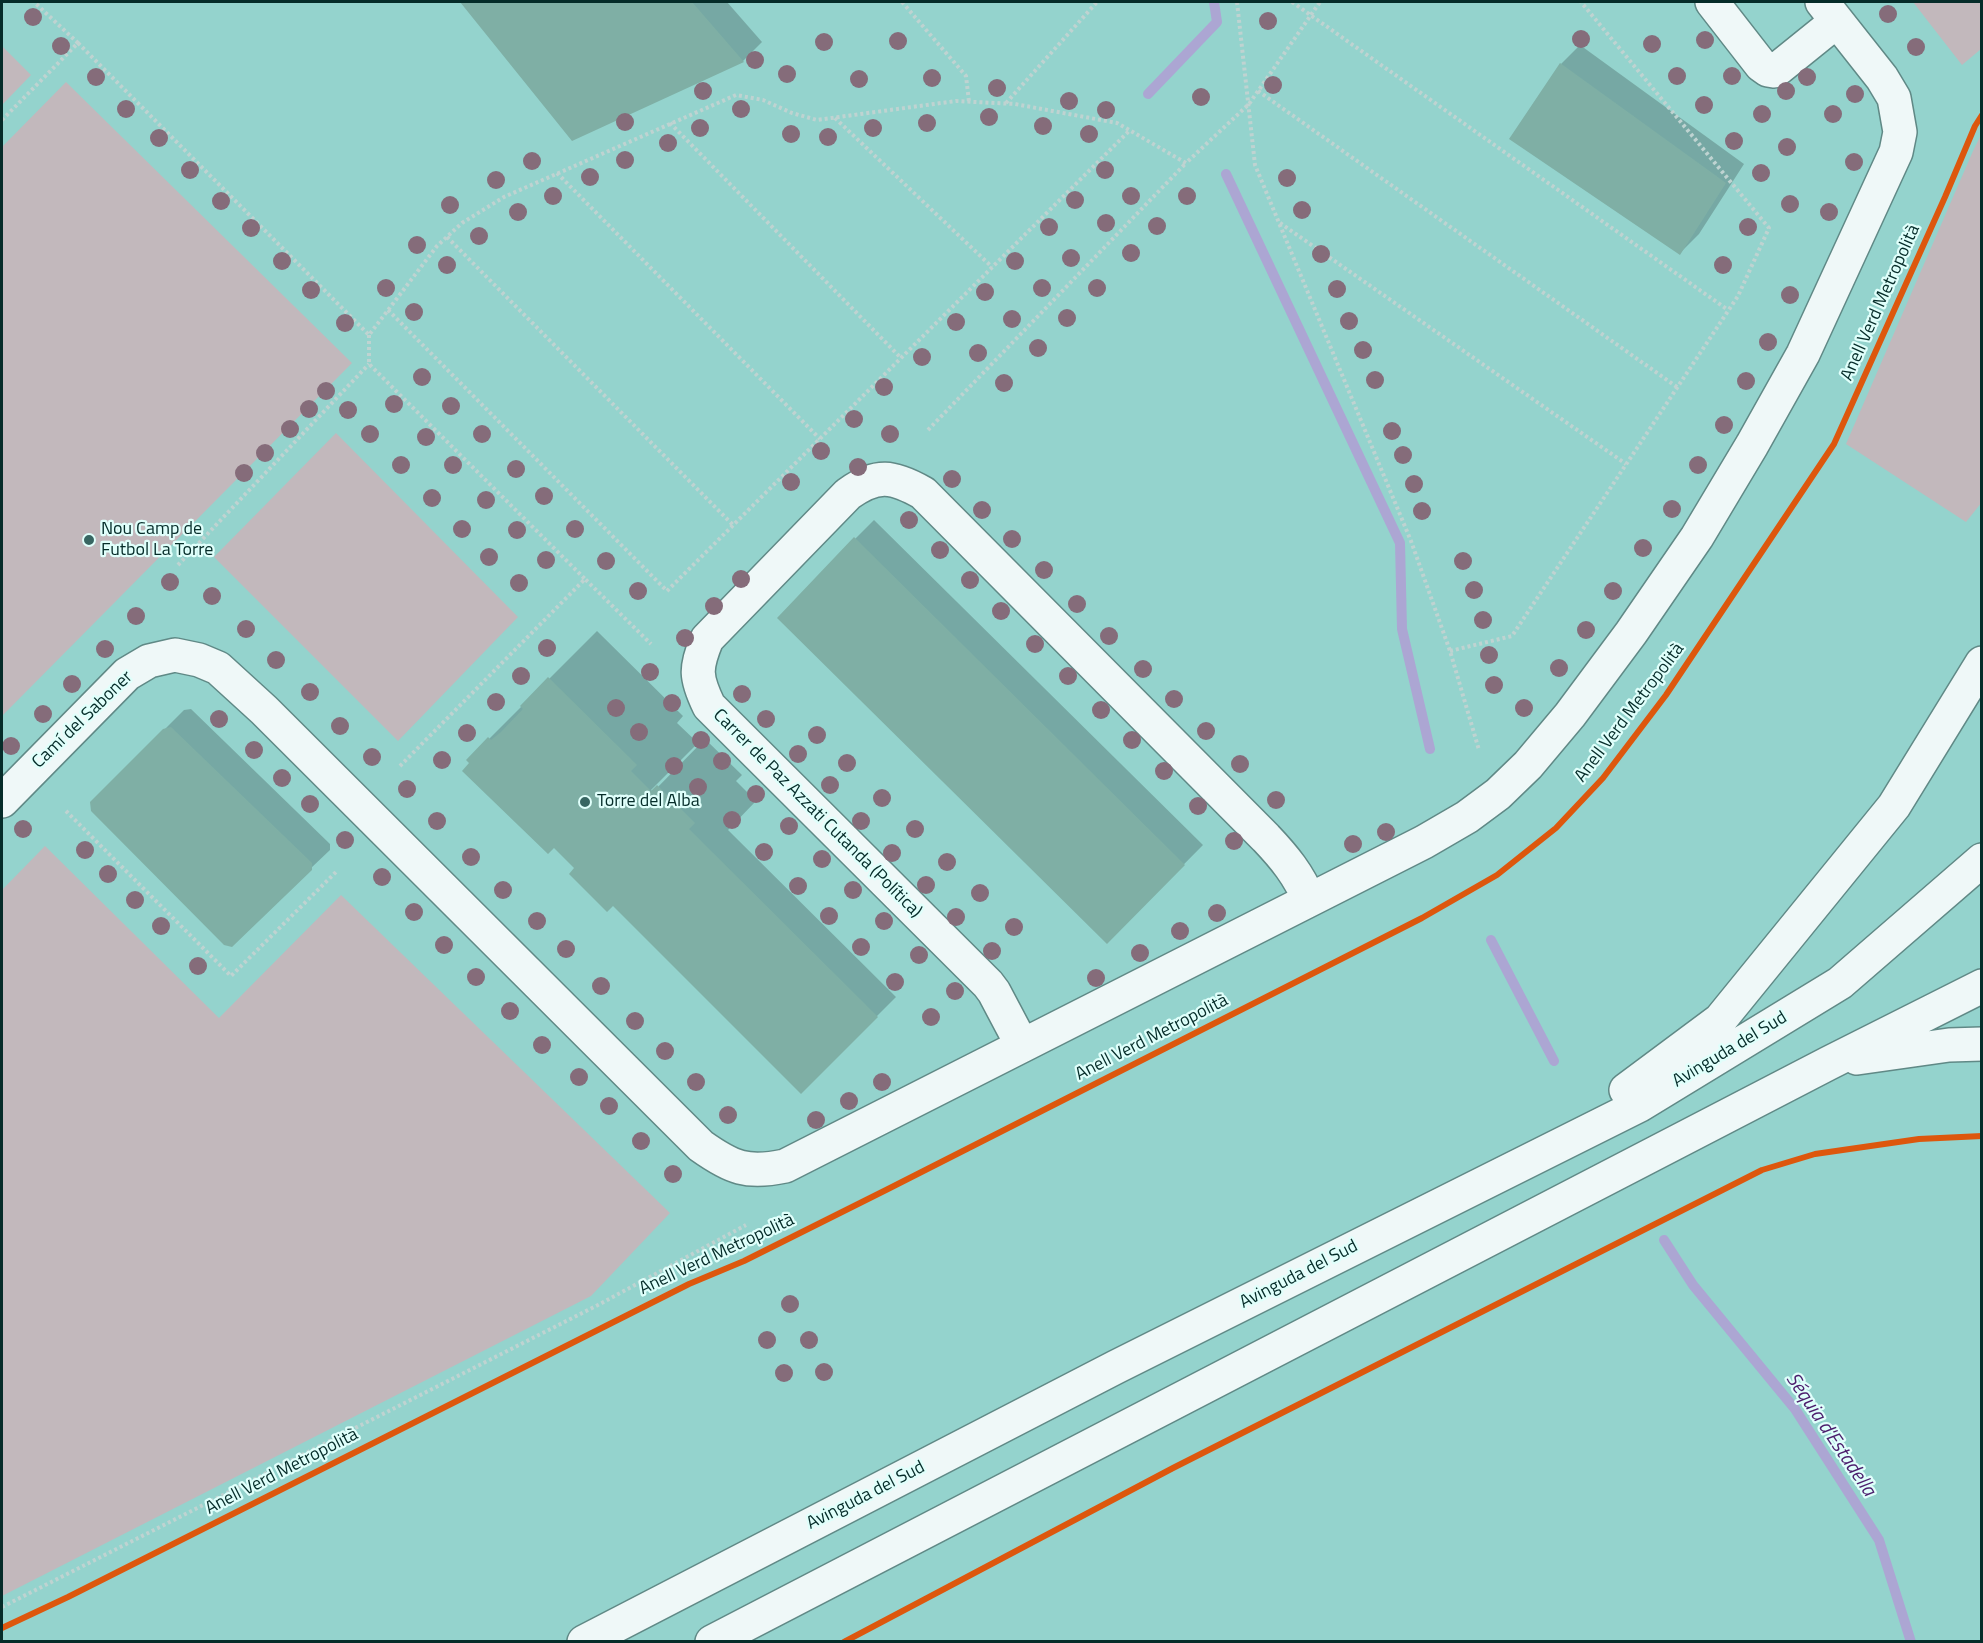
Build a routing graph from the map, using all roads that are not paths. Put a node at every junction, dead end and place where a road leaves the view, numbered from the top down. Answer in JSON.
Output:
{"nodes":[{"id":1,"x":1712,"y":2,"type":"edge"},
{"id":2,"x":1830,"y":11,"type":"edge"},
{"id":3,"x":1982,"y":663,"type":"edge"},
{"id":4,"x":2,"y":801,"type":"edge"},
{"id":5,"x":1982,"y":860,"type":"edge"},
{"id":6,"x":1309,"y":900,"type":"junction"},
{"id":7,"x":1982,"y":986,"type":"edge"},
{"id":8,"x":1982,"y":1044,"type":"edge"},
{"id":9,"x":1022,"y":1045,"type":"junction"},
{"id":10,"x":1829,"y":1063,"type":"junction"},
{"id":11,"x":1116,"y":1367,"type":"junction"},
{"id":12,"x":584,"y":1641,"type":"edge"},
{"id":13,"x":712,"y":1641,"type":"edge"}],
"edges":[{"from":1,"to":2,"type":"main road"},
{"from":2,"to":6,"type":"main road"},
{"from":3,"to":11,"type":"main road"},
{"from":4,"to":9,"type":"main road","name":"Camí del Saboner"},
{"from":5,"to":11,"type":"main road","name":"Avinguda del Sud"},
{"from":6,"to":9,"type":"main road"},
{"from":6,"to":9,"type":"main road","name":"Carrer de Paz Azzati Cutanda (Política)"},
{"from":7,"to":10,"type":"main road"},
{"from":8,"to":10,"type":"main road"},
{"from":10,"to":13,"type":"main road"},
{"from":11,"to":12,"type":"main road","name":"Avinguda del Sud"}]}
